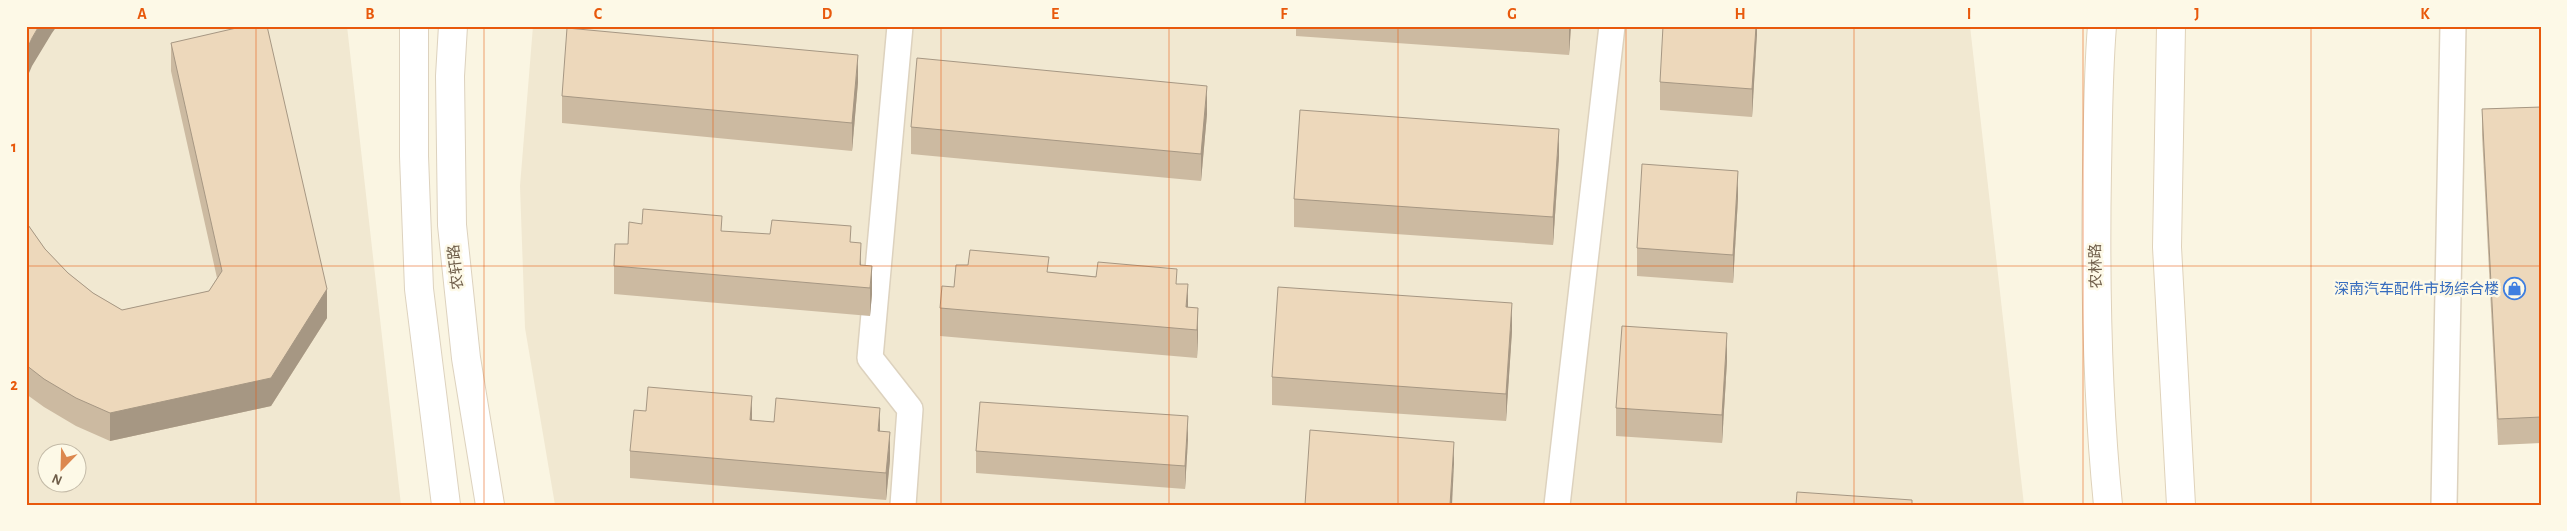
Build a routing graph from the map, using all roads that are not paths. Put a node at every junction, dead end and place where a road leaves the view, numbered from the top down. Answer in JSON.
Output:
{"nodes":[{"id":1,"x":414,"y":26,"type":"edge"},
{"id":2,"x":453,"y":26,"type":"edge"},
{"id":3,"x":900,"y":26,"type":"edge"},
{"id":4,"x":1612,"y":26,"type":"edge"},
{"id":5,"x":2102,"y":26,"type":"edge"},
{"id":6,"x":2171,"y":26,"type":"edge"},
{"id":7,"x":2453,"y":26,"type":"edge"},
{"id":8,"x":446,"y":505,"type":"edge"},
{"id":9,"x":490,"y":505,"type":"edge"},
{"id":10,"x":902,"y":505,"type":"edge"},
{"id":11,"x":1557,"y":505,"type":"edge"},
{"id":12,"x":2108,"y":505,"type":"edge"},
{"id":13,"x":2182,"y":505,"type":"edge"},
{"id":14,"x":2444,"y":505,"type":"edge"}],
"edges":[{"from":1,"to":8,"type":"street"},
{"from":2,"to":9,"type":"street","name":"农轩路"},
{"from":3,"to":10,"type":"lane"},
{"from":4,"to":11,"type":"lane"},
{"from":5,"to":12,"type":"street","name":"农林路"},
{"from":6,"to":13,"type":"street"},
{"from":7,"to":14,"type":"lane"}]}
